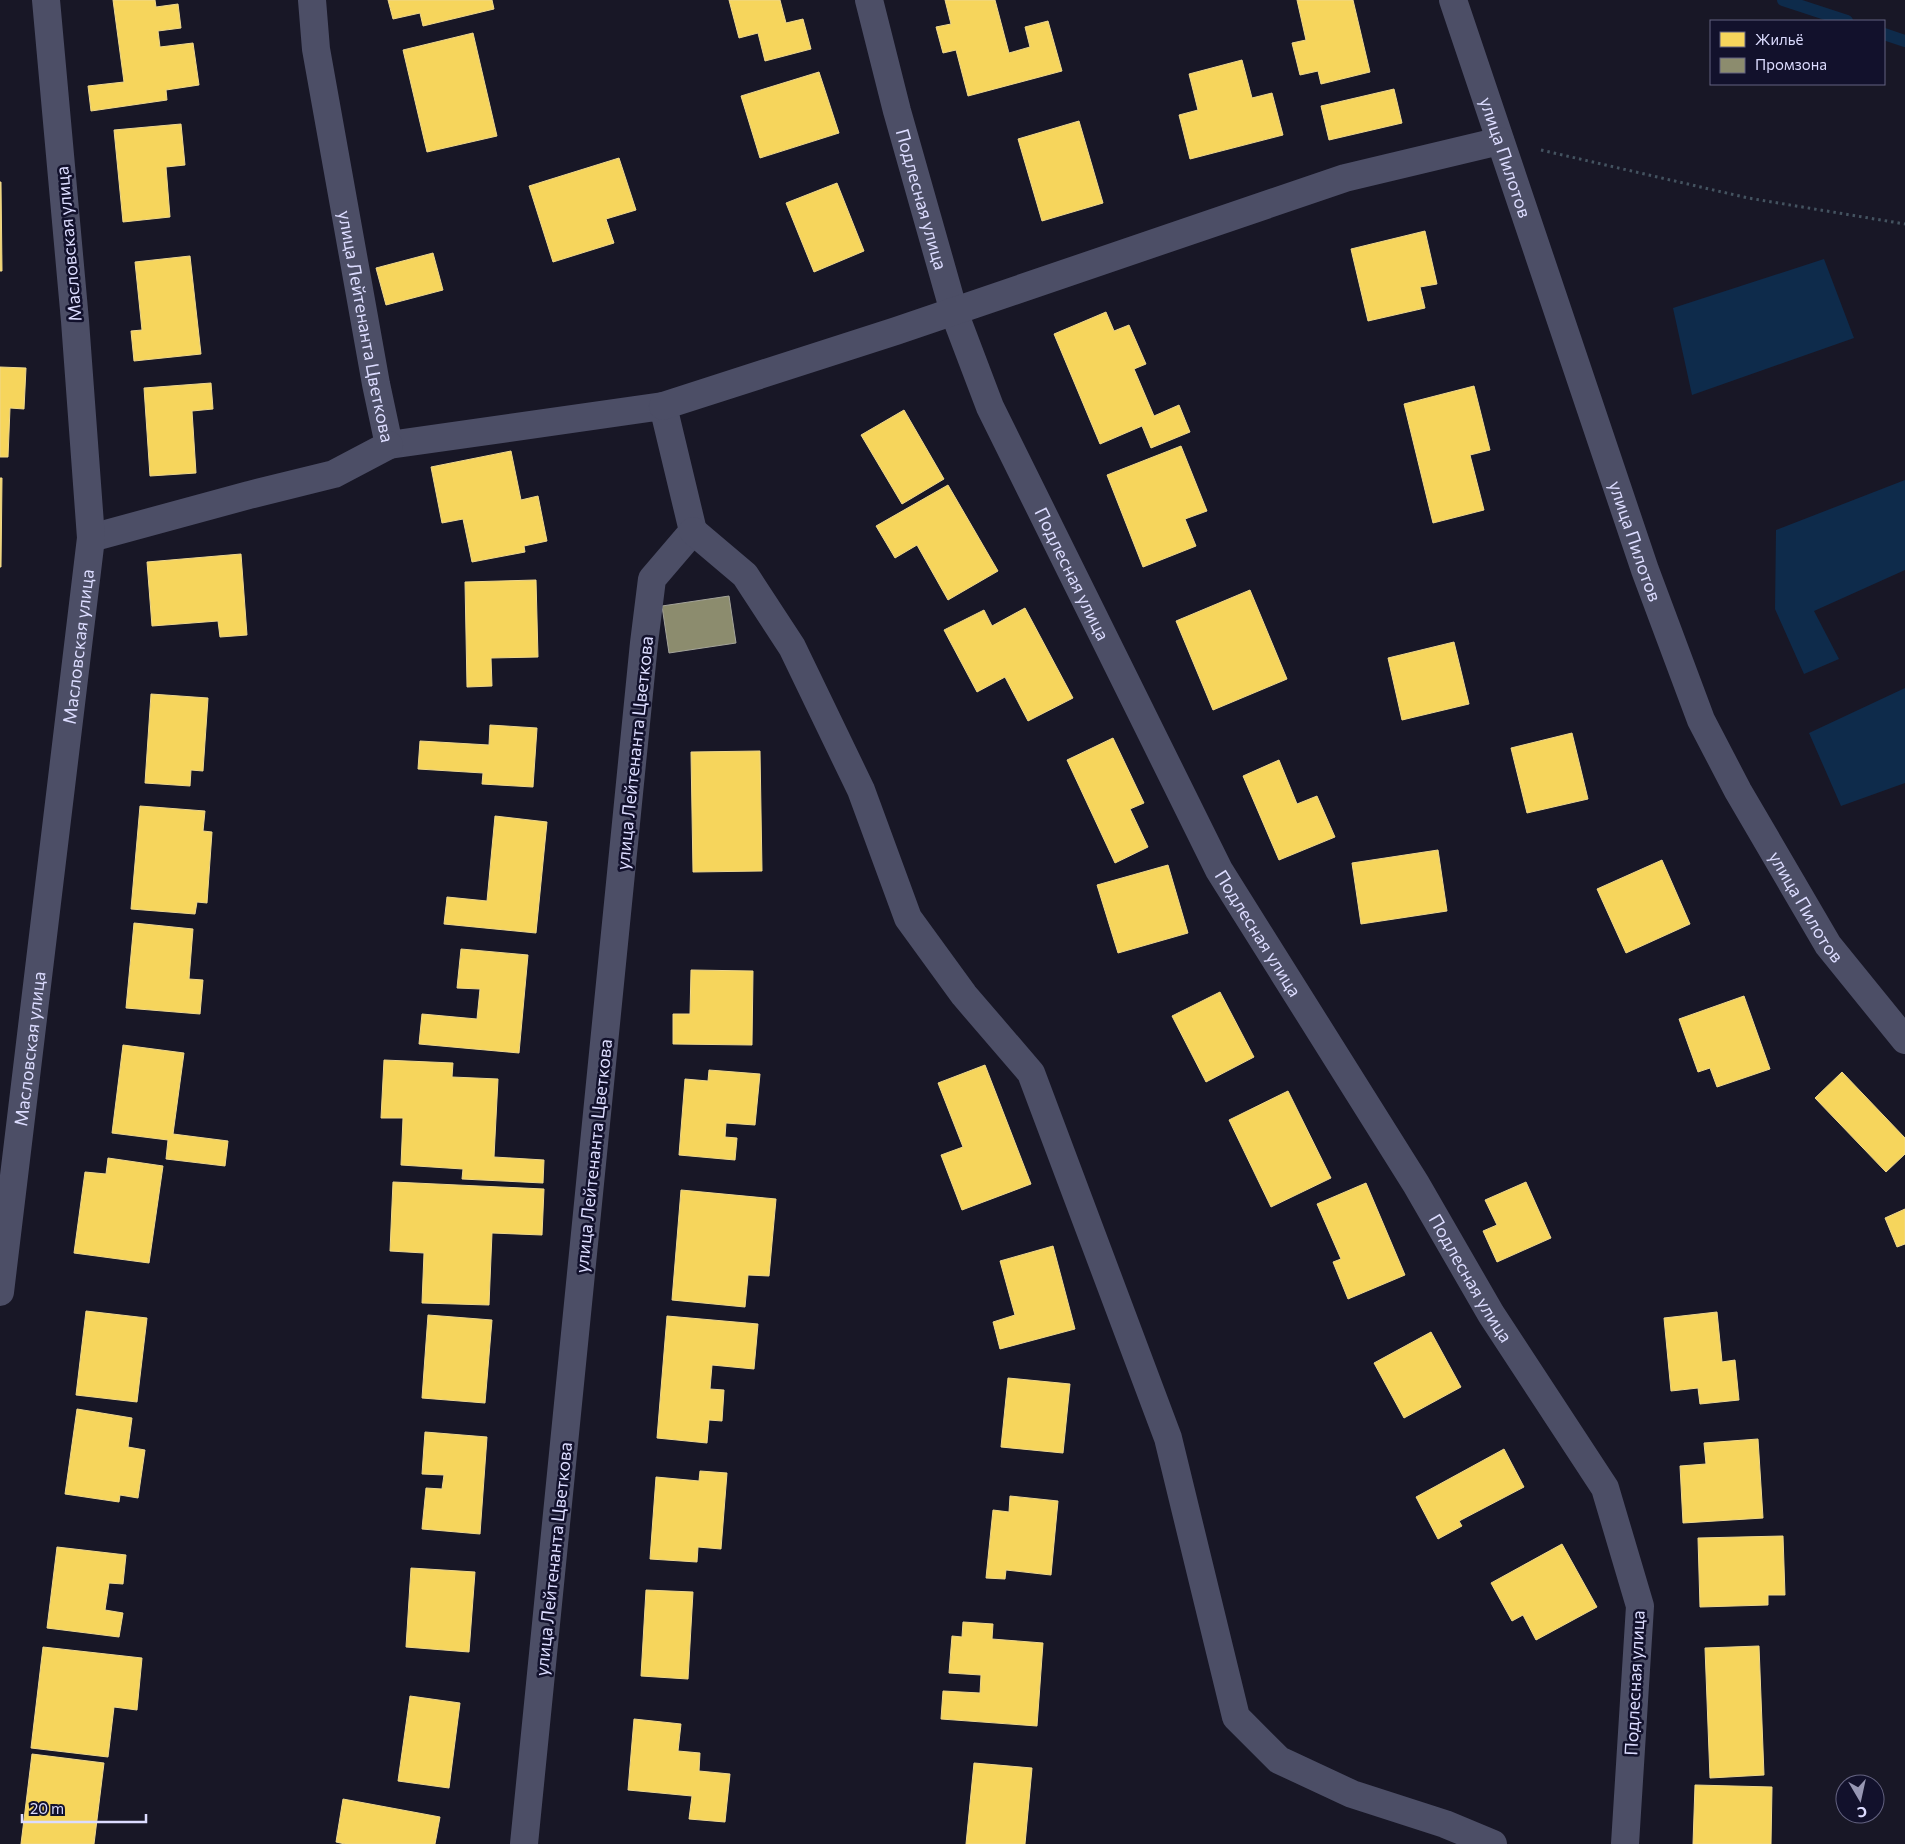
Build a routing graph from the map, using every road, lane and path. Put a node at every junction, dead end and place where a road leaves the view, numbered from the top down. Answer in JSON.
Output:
{"nodes":[{"id":1,"x":46,"y":0,"type":"edge"},
{"id":2,"x":312,"y":0,"type":"edge"},
{"id":3,"x":869,"y":0,"type":"edge"},
{"id":4,"x":1453,"y":0,"type":"edge"},
{"id":5,"x":1500,"y":141,"type":"junction"},
{"id":6,"x":1905,"y":224,"type":"edge"},
{"id":7,"x":954,"y":312,"type":"junction"},
{"id":8,"x":663,"y":406,"type":"junction"},
{"id":9,"x":389,"y":445,"type":"junction"},
{"id":10,"x":693,"y":531,"type":"junction"},
{"id":11,"x":91,"y":538,"type":"junction"},
{"id":12,"x":1905,"y":1040,"type":"edge"},
{"id":13,"x":0,"y":1292,"type":"edge"},
{"id":14,"x":524,"y":1844,"type":"edge"},
{"id":15,"x":1493,"y":1844,"type":"edge"},
{"id":16,"x":1625,"y":1844,"type":"edge"}],
"edges":[{"from":1,"to":11,"type":"street","name":"Масловская улица"},
{"from":2,"to":9,"type":"street","name":"улица Лейтенанта Цветкова"},
{"from":3,"to":7,"type":"street","name":"Подлесная улица"},
{"from":4,"to":5,"type":"street","name":"улица Пилотов"},
{"from":5,"to":6,"type":"path"},
{"from":5,"to":7,"type":"street","name":"улица Лейтенанта Цветкова"},
{"from":5,"to":12,"type":"street","name":"улица Пилотов"},
{"from":7,"to":8,"type":"street","name":"улица Лейтенанта Цветкова"},
{"from":7,"to":16,"type":"street","name":"Подлесная улица"},
{"from":8,"to":9,"type":"street","name":"улица Лейтенанта Цветкова"},
{"from":8,"to":10,"type":"street"},
{"from":9,"to":11,"type":"street"},
{"from":10,"to":14,"type":"street","name":"улица Лейтенанта Цветкова"},
{"from":10,"to":15,"type":"street"},
{"from":11,"to":13,"type":"street","name":"Масловская улица"}]}
